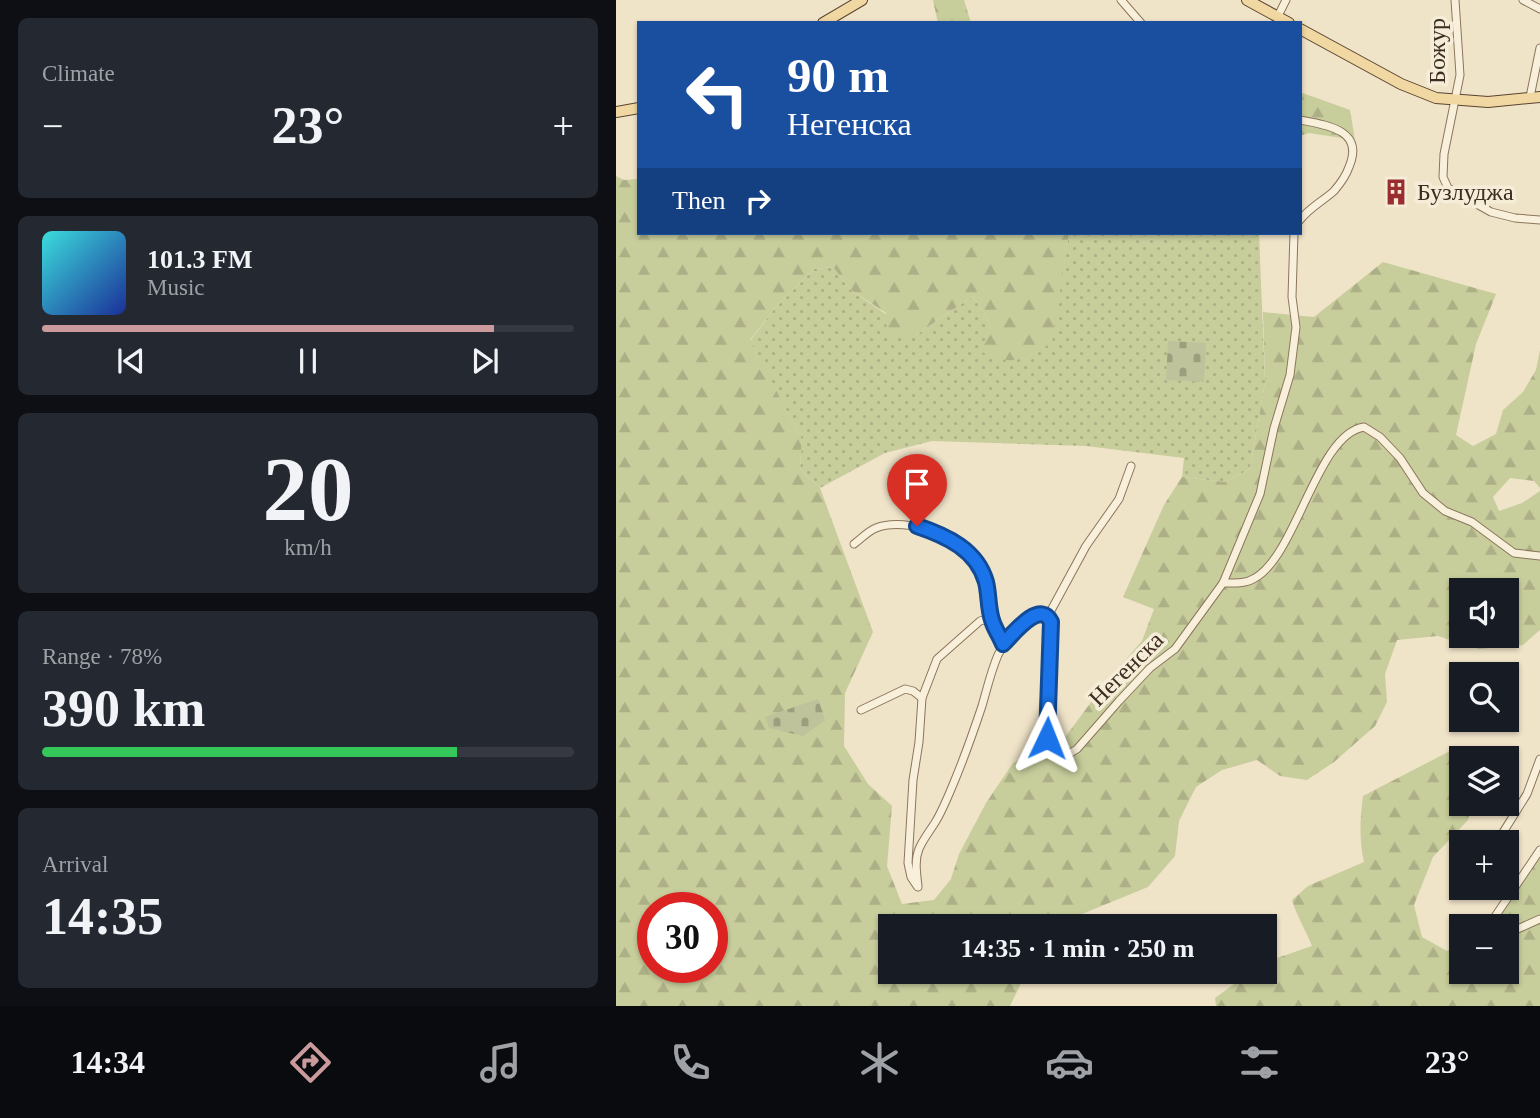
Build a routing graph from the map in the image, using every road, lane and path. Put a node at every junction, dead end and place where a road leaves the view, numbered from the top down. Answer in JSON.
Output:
{"nodes":[{"id":1,"x":862,"y":0,"type":"edge"},
{"id":2,"x":1121,"y":0,"type":"edge"},
{"id":3,"x":1247,"y":0,"type":"edge"},
{"id":4,"x":1286,"y":0,"type":"edge"},
{"id":5,"x":1455,"y":0,"type":"edge"},
{"id":6,"x":1522,"y":0,"type":"edge"},
{"id":7,"x":1540,"y":9,"type":"edge"},
{"id":8,"x":1278,"y":16,"type":"junction"},
{"id":9,"x":826,"y":21,"type":"edge"},
{"id":10,"x":1139,"y":21,"type":"edge"},
{"id":11,"x":1286,"y":21,"type":"edge"},
{"id":12,"x":1302,"y":30,"type":"edge"},
{"id":13,"x":1540,"y":48,"type":"edge"},
{"id":14,"x":1535,"y":97,"type":"edge"},
{"id":15,"x":1455,"y":101,"type":"junction"},
{"id":16,"x":637,"y":108,"type":"edge"},
{"id":17,"x":616,"y":112,"type":"edge"},
{"id":18,"x":1302,"y":120,"type":"edge"},
{"id":19,"x":1302,"y":218,"type":"edge"},
{"id":20,"x":1540,"y":220,"type":"edge"},
{"id":21,"x":1294,"y":235,"type":"edge"},
{"id":22,"x":1130,"y":466,"type":"dead end"},
{"id":23,"x":854,"y":544,"type":"dead end"},
{"id":24,"x":1540,"y":556,"type":"edge"},
{"id":25,"x":1223,"y":583,"type":"junction"},
{"id":26,"x":1048,"y":616,"type":"junction"},
{"id":27,"x":991,"y":618,"type":"junction"},
{"id":28,"x":1003,"y":644,"type":"junction"},
{"id":29,"x":922,"y":698,"type":"junction"},
{"id":30,"x":861,"y":710,"type":"dead end"},
{"id":31,"x":1540,"y":759,"type":"edge"},
{"id":32,"x":1504,"y":830,"type":"edge"},
{"id":33,"x":1540,"y":850,"type":"edge"},
{"id":34,"x":1497,"y":914,"type":"edge"},
{"id":35,"x":1540,"y":919,"type":"edge"},
{"id":36,"x":1519,"y":927,"type":"edge"}],
"edges":[{"from":1,"to":9,"type":"main road"},
{"from":2,"to":10,"type":"street"},
{"from":3,"to":8,"type":"main road"},
{"from":4,"to":8,"type":"street"},
{"from":5,"to":15,"type":"street","name":"Божур"},
{"from":6,"to":7,"type":"street"},
{"from":8,"to":11,"type":"main road"},
{"from":12,"to":15,"type":"main road"},
{"from":13,"to":14,"type":"street"},
{"from":14,"to":15,"type":"main road"},
{"from":15,"to":20,"type":"street"},
{"from":16,"to":17,"type":"main road"},
{"from":18,"to":19,"type":"street"},
{"from":21,"to":25,"type":"street","name":"Негенска"},
{"from":22,"to":26,"type":"street"},
{"from":23,"to":27,"type":"street"},
{"from":24,"to":25,"type":"street"},
{"from":25,"to":26,"type":"street","name":"Негенска"},
{"from":26,"to":28,"type":"street"},
{"from":27,"to":28,"type":"street"},
{"from":27,"to":29,"type":"street"},
{"from":28,"to":29,"type":"street"},
{"from":29,"to":30,"type":"street"},
{"from":31,"to":32,"type":"street"},
{"from":33,"to":34,"type":"street"},
{"from":35,"to":36,"type":"street"}]}
